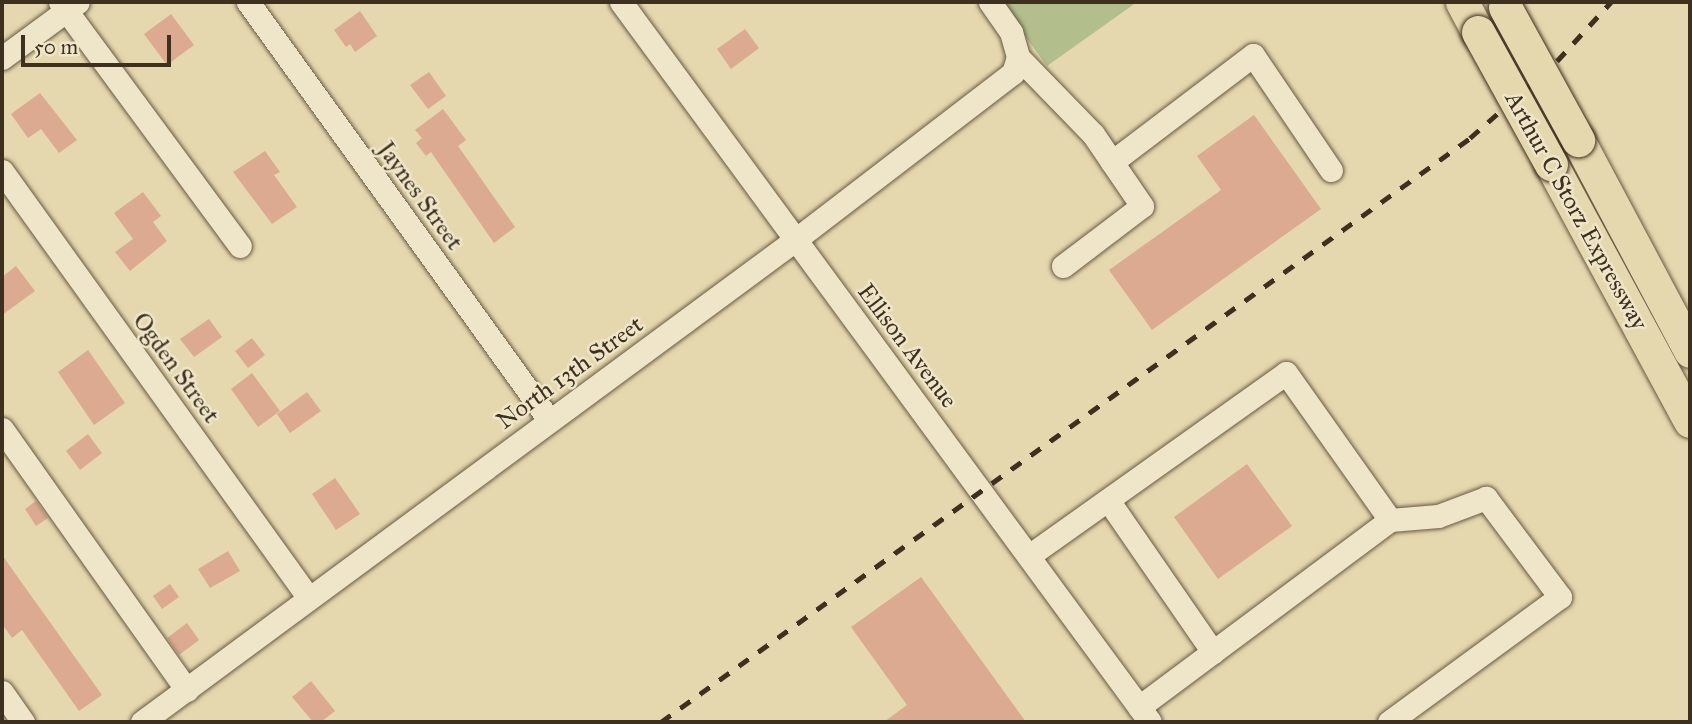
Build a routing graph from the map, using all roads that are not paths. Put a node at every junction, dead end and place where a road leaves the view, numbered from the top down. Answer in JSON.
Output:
{"nodes":[{"id":1,"x":248,"y":2,"type":"edge"},
{"id":2,"x":621,"y":2,"type":"edge"},
{"id":3,"x":990,"y":2,"type":"edge"},
{"id":4,"x":1462,"y":2,"type":"edge"},
{"id":5,"x":1503,"y":4,"type":"edge"},
{"id":6,"x":68,"y":5,"type":"edge"},
{"id":7,"x":1018,"y":57,"type":"junction"},
{"id":8,"x":2,"y":58,"type":"edge"},
{"id":9,"x":1112,"y":162,"type":"junction"},
{"id":10,"x":1331,"y":170,"type":"dead end"},
{"id":11,"x":2,"y":171,"type":"edge"},
{"id":12,"x":795,"y":240,"type":"junction"},
{"id":13,"x":240,"y":246,"type":"dead end"},
{"id":14,"x":1063,"y":266,"type":"dead end"},
{"id":15,"x":1690,"y":351,"type":"edge"},
{"id":16,"x":550,"y":421,"type":"junction"},
{"id":17,"x":1690,"y":421,"type":"edge"},
{"id":18,"x":2,"y":429,"type":"edge"},
{"id":19,"x":1108,"y":500,"type":"junction"},
{"id":20,"x":1390,"y":520,"type":"junction"},
{"id":21,"x":1030,"y":555,"type":"junction"},
{"id":22,"x":308,"y":597,"type":"junction"},
{"id":23,"x":1213,"y":652,"type":"junction"},
{"id":24,"x":187,"y":690,"type":"junction"},
{"id":25,"x":2,"y":692,"type":"edge"},
{"id":26,"x":1145,"y":714,"type":"edge"},
{"id":27,"x":23,"y":722,"type":"edge"},
{"id":28,"x":142,"y":722,"type":"edge"},
{"id":29,"x":1389,"y":722,"type":"edge"}],
"edges":[{"from":1,"to":16,"type":"street","name":"Jaynes Street"},
{"from":2,"to":12,"type":"street","name":"Ellison Avenue"},
{"from":3,"to":7,"type":"street"},
{"from":4,"to":17,"type":"highway","name":"Arthur C Storz Expressway","bridge":true},
{"from":5,"to":15,"type":"highway","name":"Arthur C Storz Expressway","bridge":true},
{"from":6,"to":8,"type":"street"},
{"from":6,"to":13,"type":"street"},
{"from":7,"to":9,"type":"street"},
{"from":7,"to":12,"type":"street","name":"North 13th Street"},
{"from":9,"to":10,"type":"street"},
{"from":9,"to":14,"type":"street"},
{"from":11,"to":22,"type":"street","name":"Ogden Street"},
{"from":12,"to":16,"type":"street","name":"North 13th Street"},
{"from":12,"to":21,"type":"street","name":"Ellison Avenue"},
{"from":16,"to":22,"type":"street","name":"North 13th Street"},
{"from":18,"to":24,"type":"street"},
{"from":19,"to":20,"type":"street"},
{"from":19,"to":21,"type":"street"},
{"from":19,"to":23,"type":"street"},
{"from":20,"to":23,"type":"street"},
{"from":20,"to":29,"type":"street"},
{"from":21,"to":26,"type":"street","name":"Ellison Avenue"},
{"from":22,"to":24,"type":"street","name":"North 13th Street"},
{"from":23,"to":26,"type":"street"},
{"from":24,"to":28,"type":"street","name":"North 13th Street"},
{"from":25,"to":27,"type":"street"}]}
